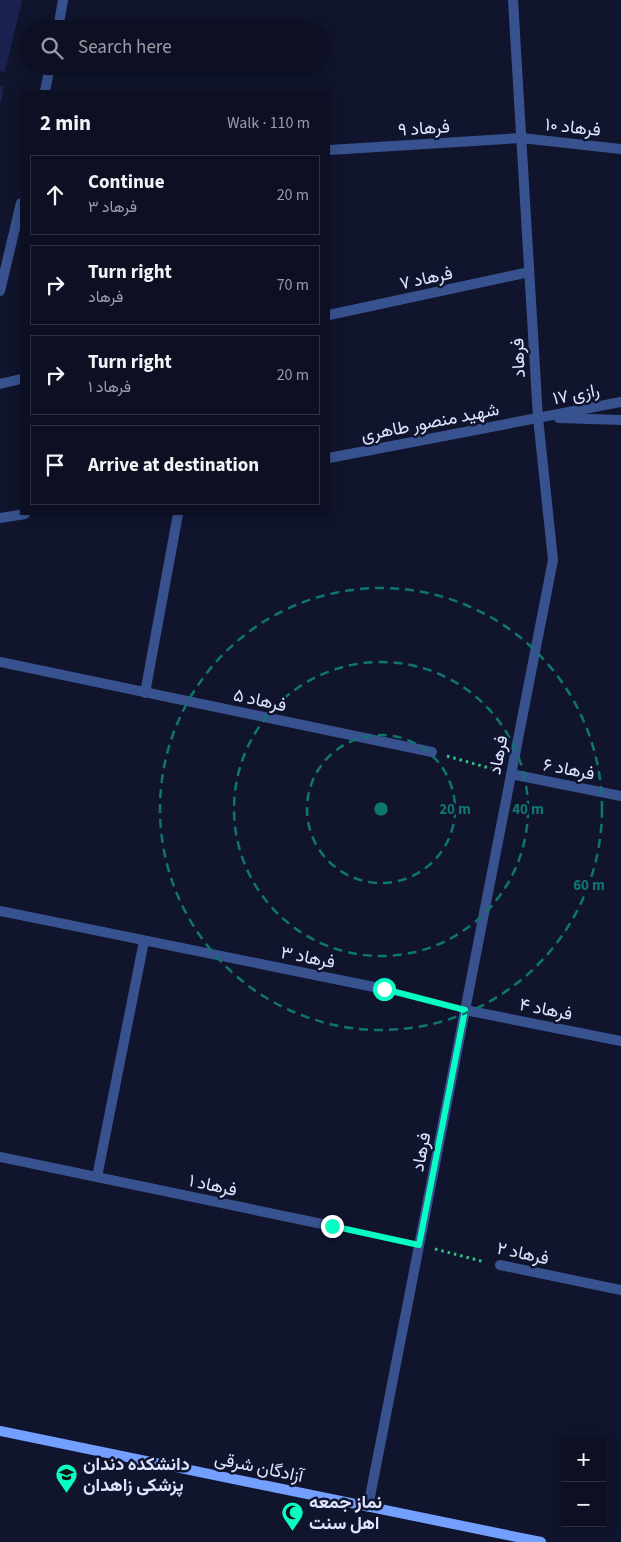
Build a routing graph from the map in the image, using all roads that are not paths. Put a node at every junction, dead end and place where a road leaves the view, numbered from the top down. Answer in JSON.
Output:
{"nodes":[{"id":1,"x":64,"y":0,"type":"edge"},
{"id":2,"x":513,"y":0,"type":"edge"},
{"id":3,"x":60,"y":20,"type":"edge"},
{"id":4,"x":48,"y":75,"type":"edge"},
{"id":5,"x":45,"y":90,"type":"edge"},
{"id":6,"x":521,"y":138,"type":"junction"},
{"id":7,"x":621,"y":149,"type":"edge"},
{"id":8,"x":330,"y":150,"type":"edge"},
{"id":9,"x":20,"y":207,"type":"edge"},
{"id":10,"x":529,"y":272,"type":"junction"},
{"id":11,"x":0,"y":291,"type":"edge"},
{"id":12,"x":330,"y":315,"type":"edge"},
{"id":13,"x":20,"y":380,"type":"edge"},
{"id":14,"x":0,"y":384,"type":"edge"},
{"id":15,"x":621,"y":402,"type":"edge"},
{"id":16,"x":538,"y":418,"type":"junction"},
{"id":17,"x":621,"y":420,"type":"edge"},
{"id":18,"x":330,"y":458,"type":"edge"},
{"id":19,"x":20,"y":515,"type":"edge"},
{"id":20,"x":178,"y":515,"type":"edge"},
{"id":21,"x":0,"y":518,"type":"edge"},
{"id":22,"x":0,"y":662,"type":"edge"},
{"id":23,"x":145,"y":692,"type":"junction"},
{"id":24,"x":432,"y":752,"type":"road end"},
{"id":25,"x":511,"y":774,"type":"junction"},
{"id":26,"x":621,"y":796,"type":"edge"},
{"id":27,"x":0,"y":911,"type":"edge"},
{"id":28,"x":144,"y":940,"type":"junction"},
{"id":29,"x":384,"y":989,"type":"road end"},
{"id":30,"x":465,"y":1010,"type":"junction"},
{"id":31,"x":621,"y":1041,"type":"edge"},
{"id":32,"x":0,"y":1157,"type":"edge"},
{"id":33,"x":97,"y":1177,"type":"junction"},
{"id":34,"x":332,"y":1226,"type":"road end"},
{"id":35,"x":500,"y":1266,"type":"road end"},
{"id":36,"x":621,"y":1290,"type":"edge"},
{"id":37,"x":0,"y":1430,"type":"edge"},
{"id":38,"x":368,"y":1506,"type":"junction"},
{"id":39,"x":541,"y":1542,"type":"edge"}],
"edges":[{"from":1,"to":3,"type":"street"},
{"from":2,"to":6,"type":"street","name":"فرهاد"},
{"from":4,"to":5,"type":"street"},
{"from":6,"to":7,"type":"street","name":"فرهاد ۱۰"},
{"from":6,"to":8,"type":"street","name":"فرهاد ۹"},
{"from":6,"to":10,"type":"street","name":"فرهاد"},
{"from":9,"to":11,"type":"street"},
{"from":10,"to":12,"type":"street","name":"فرهاد ۷"},
{"from":10,"to":16,"type":"street","name":"فرهاد"},
{"from":13,"to":14,"type":"street"},
{"from":15,"to":16,"type":"street","name":"رازی ۱۷"},
{"from":16,"to":17,"type":"street"},
{"from":16,"to":18,"type":"street","name":"شهید منصور طاهری"},
{"from":16,"to":25,"type":"street","name":"فرهاد"},
{"from":19,"to":21,"type":"street"},
{"from":20,"to":23,"type":"street"},
{"from":22,"to":23,"type":"street","name":"فرهاد ۵"},
{"from":23,"to":24,"type":"street","name":"فرهاد ۵"},
{"from":25,"to":26,"type":"street","name":"فرهاد ۶"},
{"from":25,"to":30,"type":"street","name":"فرهاد"},
{"from":27,"to":28,"type":"street","name":"فرهاد ۳"},
{"from":28,"to":29,"type":"street","name":"فرهاد ۳"},
{"from":28,"to":33,"type":"street"},
{"from":30,"to":31,"type":"street","name":"فرهاد ۴"},
{"from":30,"to":38,"type":"street","name":"فرهاد"},
{"from":32,"to":33,"type":"street","name":"فرهاد ۱"},
{"from":33,"to":34,"type":"street","name":"فرهاد ۱"},
{"from":35,"to":36,"type":"street","name":"فرهاد ۲"},
{"from":37,"to":38,"type":"main road","name":"آزادگان شرقی"},
{"from":38,"to":39,"type":"main road","name":"آزادگان شرقی"}]}
